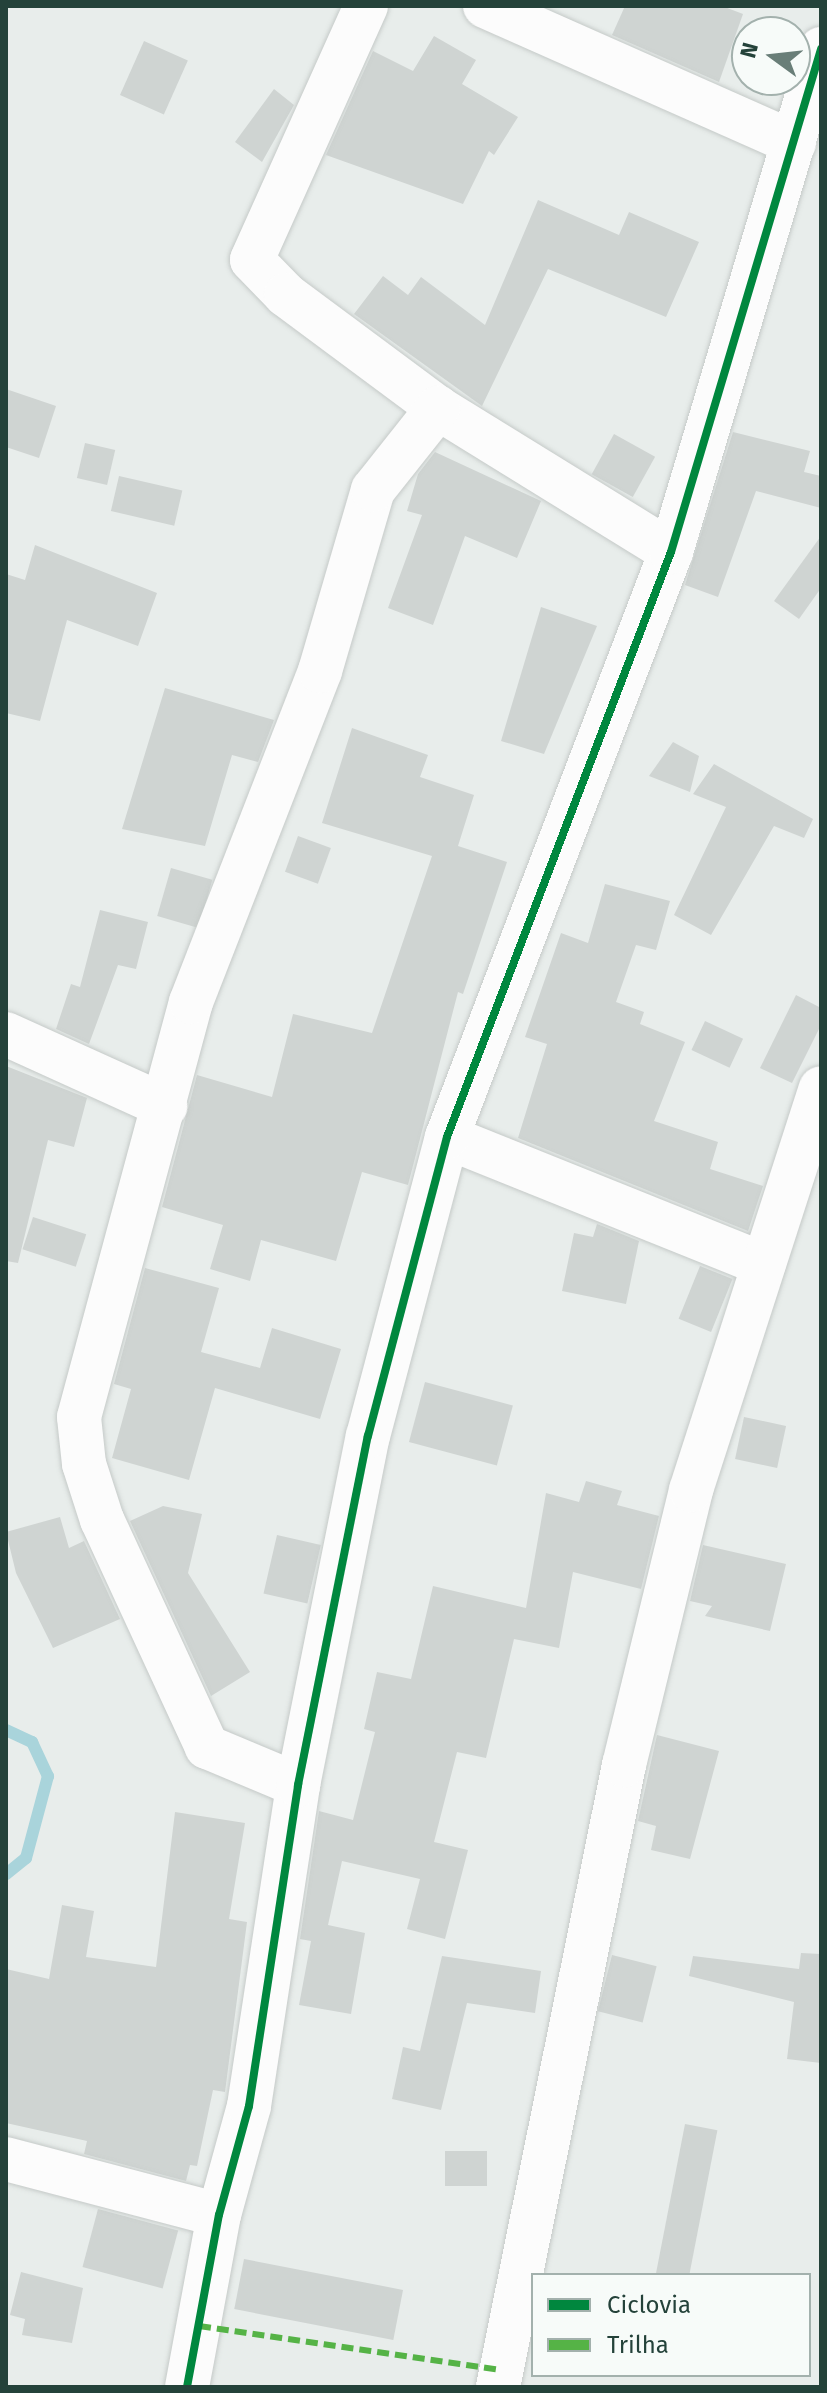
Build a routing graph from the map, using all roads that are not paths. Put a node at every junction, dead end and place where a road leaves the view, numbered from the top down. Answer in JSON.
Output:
{"nodes":[{"id":1,"x":366,"y":6,"type":"edge"},
{"id":2,"x":485,"y":6,"type":"edge"},
{"id":3,"x":821,"y":49,"type":"edge"},
{"id":4,"x":794,"y":143,"type":"junction"},
{"id":5,"x":438,"y":408,"type":"junction"},
{"id":6,"x":671,"y":552,"type":"junction"},
{"id":7,"x":6,"y":1034,"type":"edge"},
{"id":8,"x":821,"y":1088,"type":"edge"},
{"id":9,"x":165,"y":1106,"type":"junction"},
{"id":10,"x":447,"y":1137,"type":"junction"},
{"id":11,"x":763,"y":1264,"type":"junction"},
{"id":12,"x":298,"y":1785,"type":"junction"},
{"id":13,"x":6,"y":2159,"type":"edge"},
{"id":14,"x":219,"y":2215,"type":"junction"},
{"id":15,"x":187,"y":2387,"type":"edge"},
{"id":16,"x":498,"y":2387,"type":"edge"}],
"edges":[{"from":1,"to":5,"type":"street"},
{"from":2,"to":4,"type":"street"},
{"from":3,"to":4,"type":"street"},
{"from":4,"to":6,"type":"street"},
{"from":5,"to":6,"type":"street"},
{"from":5,"to":9,"type":"street"},
{"from":6,"to":10,"type":"street"},
{"from":7,"to":9,"type":"street"},
{"from":8,"to":11,"type":"street"},
{"from":9,"to":12,"type":"street"},
{"from":10,"to":11,"type":"street"},
{"from":10,"to":12,"type":"street"},
{"from":11,"to":16,"type":"street"},
{"from":12,"to":14,"type":"street"},
{"from":13,"to":14,"type":"street"},
{"from":14,"to":15,"type":"street"}]}
